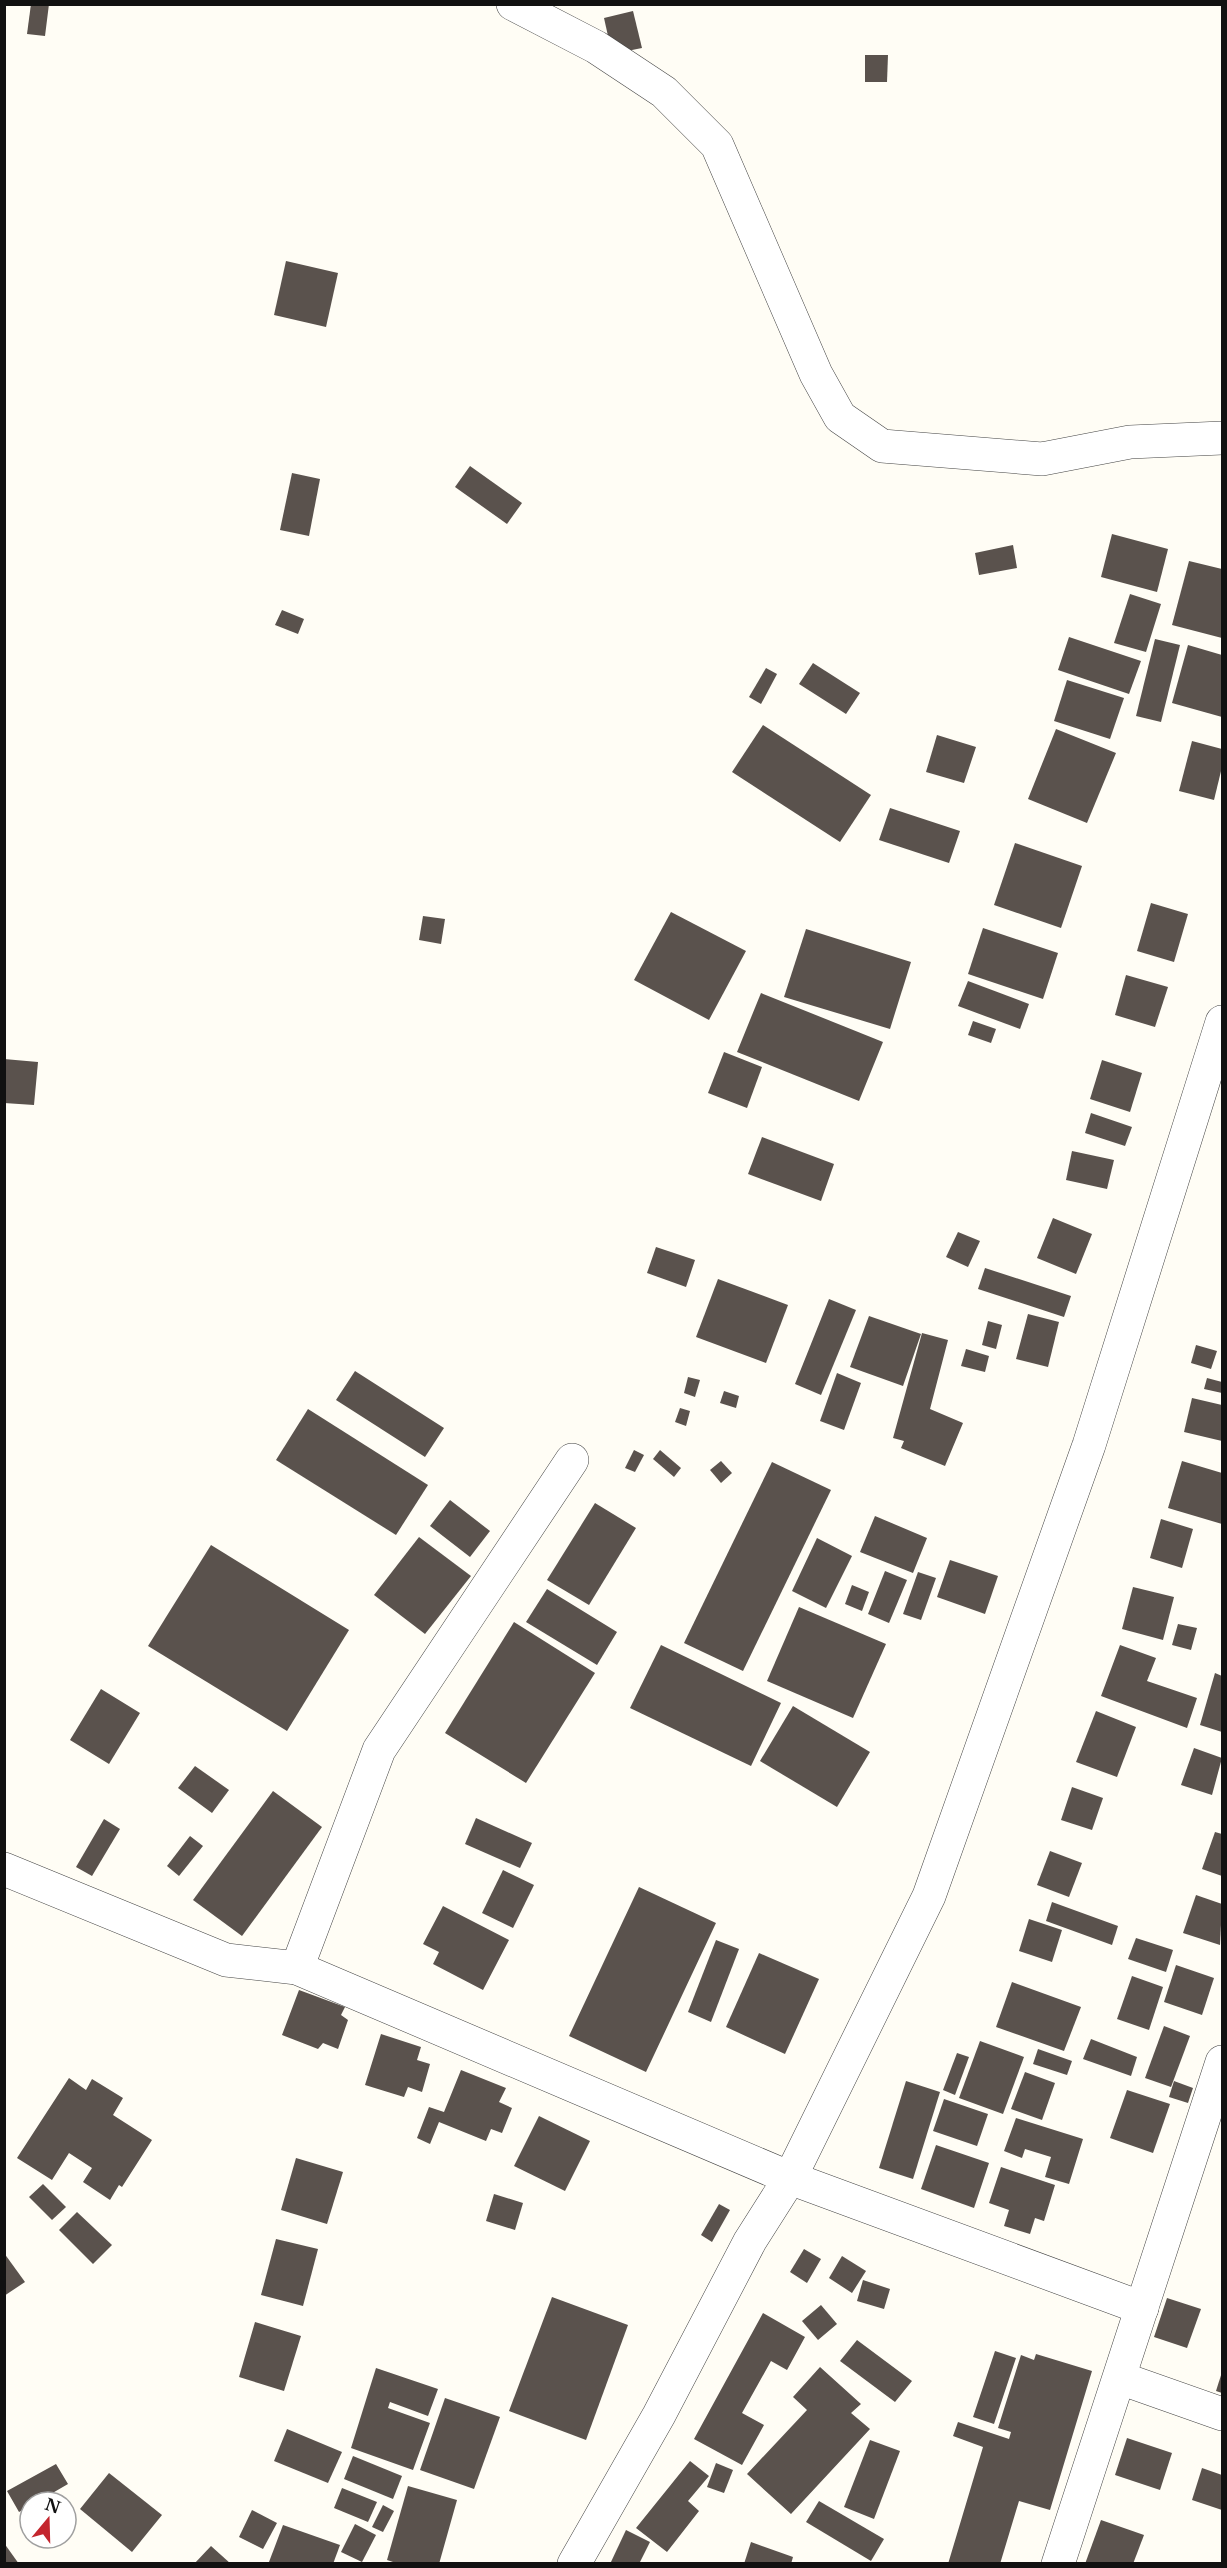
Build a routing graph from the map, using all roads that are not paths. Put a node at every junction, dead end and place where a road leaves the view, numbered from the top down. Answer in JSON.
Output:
{"nodes":[{"id":1,"x":513,"y":4,"type":"edge"},
{"id":2,"x":1222,"y":438,"type":"edge"},
{"id":3,"x":1222,"y":1022,"type":"edge"},
{"id":4,"x":572,"y":1460,"type":"dead end"},
{"id":5,"x":4,"y":1869,"type":"edge"},
{"id":6,"x":297,"y":1968,"type":"junction"},
{"id":7,"x":1222,"y":2062,"type":"edge"},
{"id":8,"x":790,"y":2178,"type":"junction"},
{"id":9,"x":1142,"y":2308,"type":"junction"},
{"id":10,"x":1120,"y":2378,"type":"junction"},
{"id":11,"x":1222,"y":2414,"type":"edge"},
{"id":12,"x":574,"y":2564,"type":"edge"},
{"id":13,"x":1058,"y":2564,"type":"edge"}],
"edges":[{"from":1,"to":2,"type":"street"},
{"from":3,"to":8,"type":"street"},
{"from":4,"to":6,"type":"street"},
{"from":5,"to":6,"type":"street"},
{"from":6,"to":8,"type":"street"},
{"from":7,"to":9,"type":"street"},
{"from":8,"to":9,"type":"street"},
{"from":8,"to":12,"type":"street"},
{"from":9,"to":10,"type":"street"},
{"from":10,"to":11,"type":"street"},
{"from":10,"to":13,"type":"street"}]}
